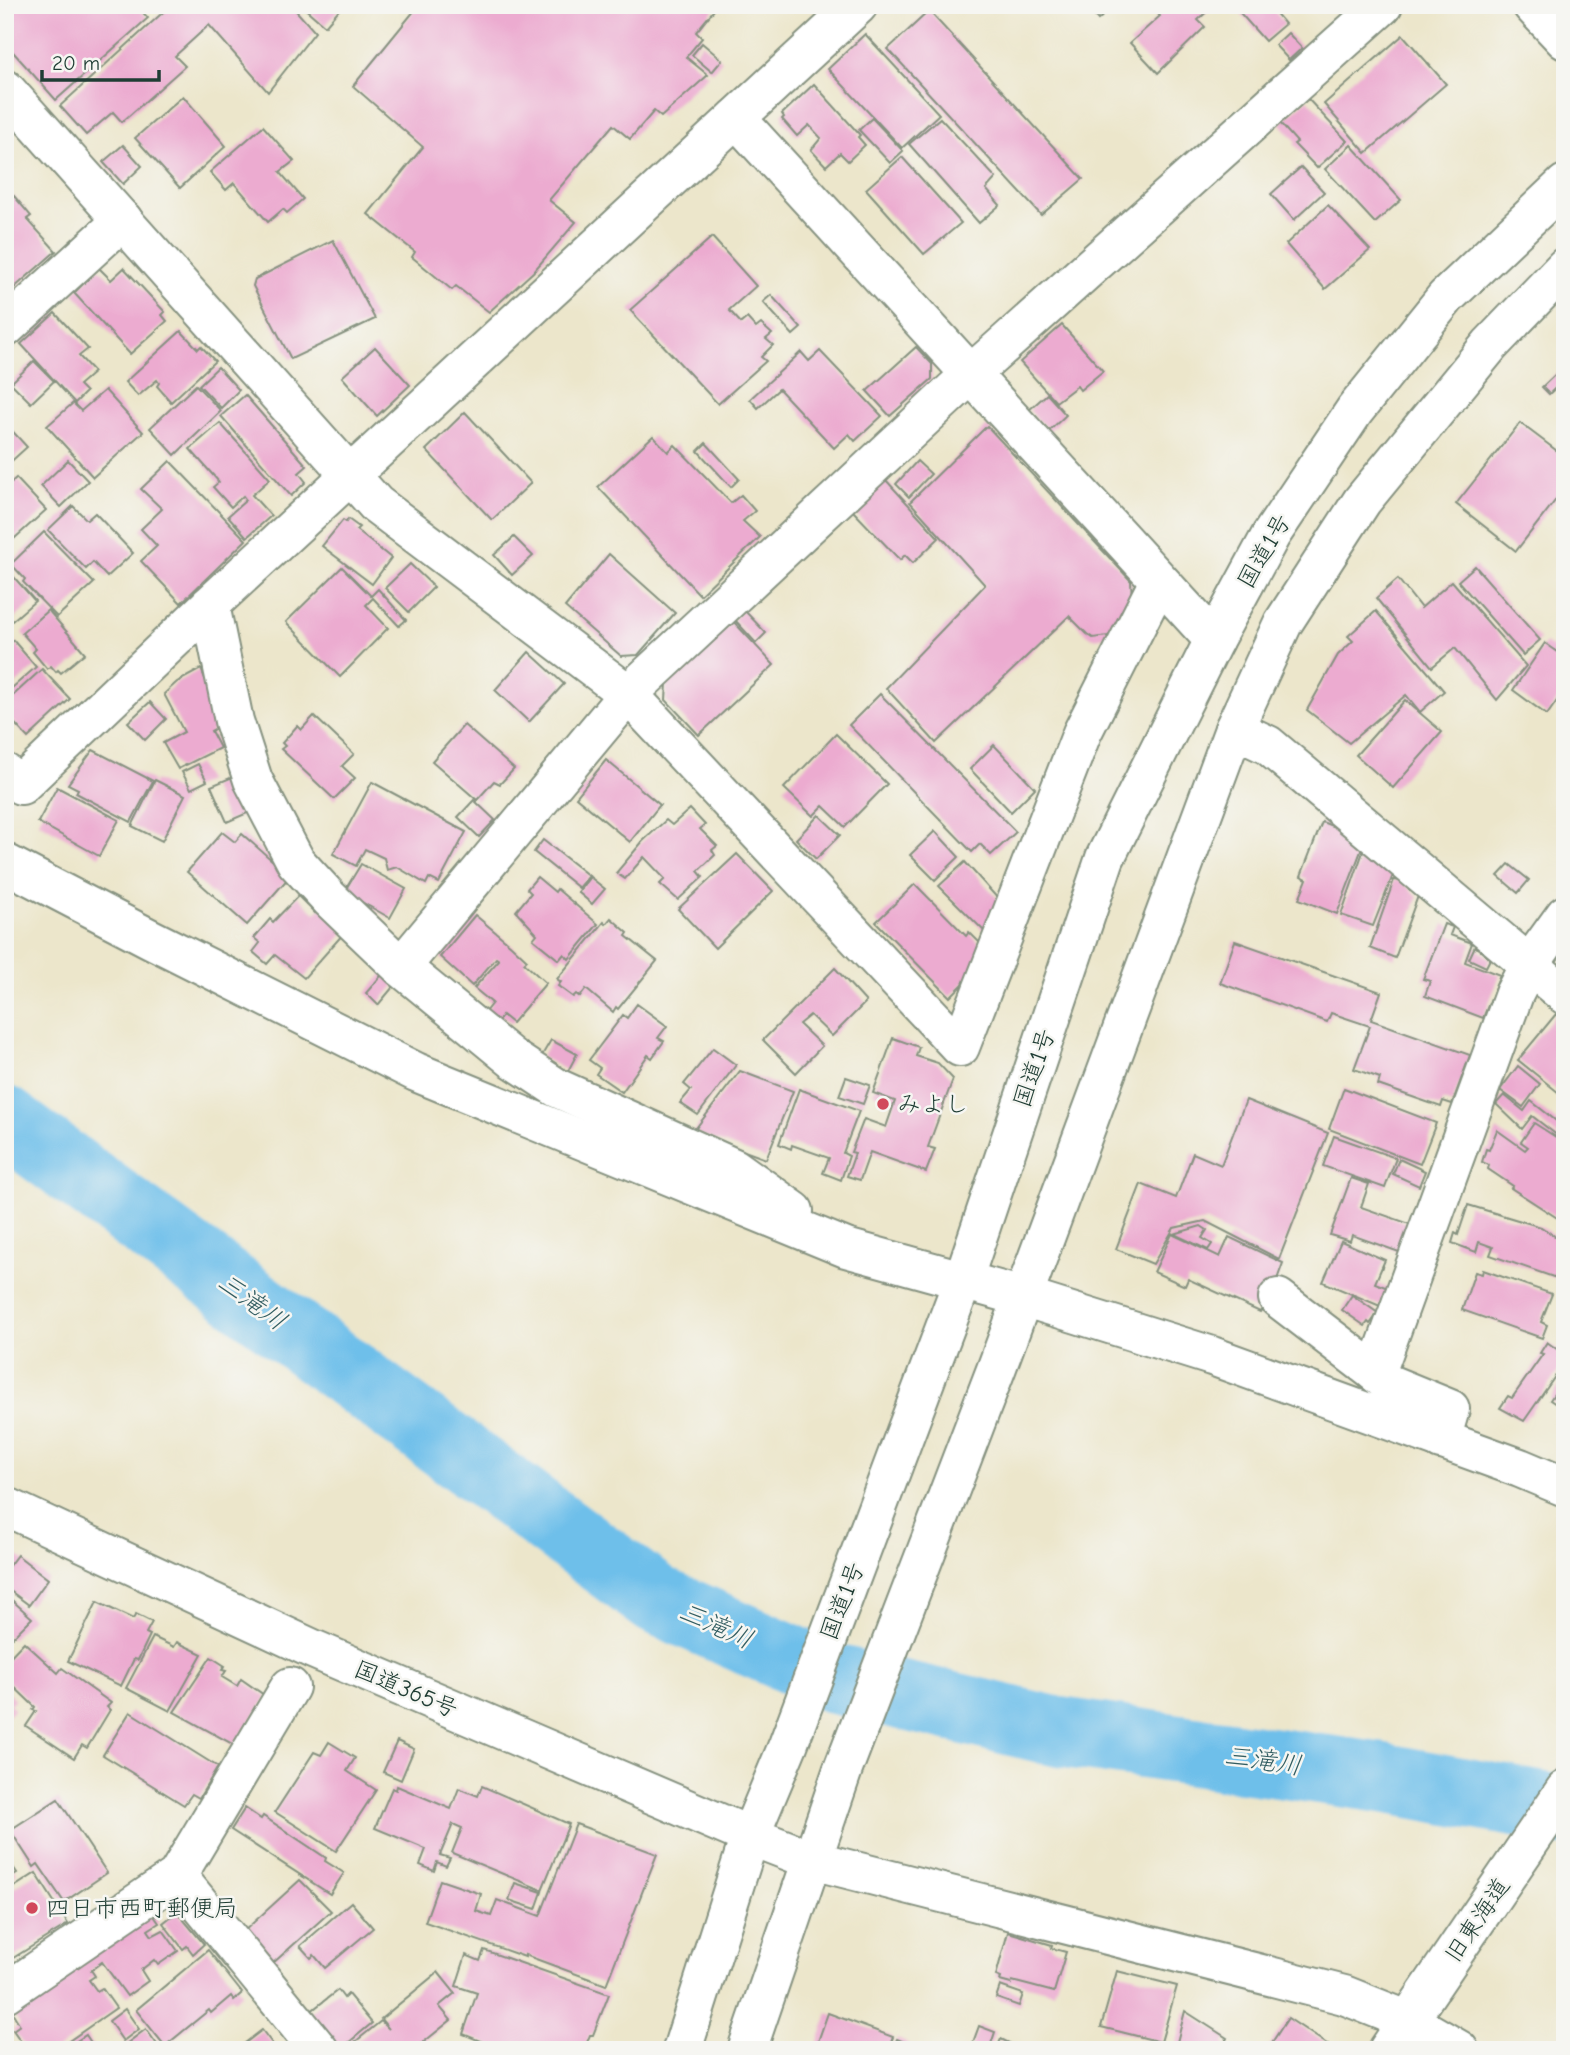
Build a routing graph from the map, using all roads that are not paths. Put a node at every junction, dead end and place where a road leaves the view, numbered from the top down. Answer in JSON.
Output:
{"nodes":[{"id":1,"x":858,"y":5,"type":"edge"},
{"id":2,"x":1383,"y":5,"type":"edge"},
{"id":3,"x":1532,"y":5,"type":"edge"},
{"id":4,"x":1565,"y":40,"type":"edge"},
{"id":5,"x":5,"y":89,"type":"edge"},
{"id":6,"x":736,"y":118,"type":"junction"},
{"id":7,"x":1565,"y":184,"type":"edge"},
{"id":8,"x":123,"y":220,"type":"junction"},
{"id":9,"x":1565,"y":267,"type":"edge"},
{"id":10,"x":5,"y":328,"type":"edge"},
{"id":11,"x":970,"y":375,"type":"junction"},
{"id":12,"x":351,"y":477,"type":"junction"},
{"id":13,"x":1159,"y":580,"type":"junction"},
{"id":14,"x":210,"y":605,"type":"junction"},
{"id":15,"x":1214,"y":640,"type":"junction"},
{"id":16,"x":628,"y":694,"type":"junction"},
{"id":17,"x":1234,"y":729,"type":"junction"},
{"id":18,"x":5,"y":773,"type":"edge"},
{"id":19,"x":5,"y":863,"type":"edge"},
{"id":20,"x":1565,"y":915,"type":"edge"},
{"id":21,"x":1529,"y":965,"type":"junction"},
{"id":22,"x":401,"y":967,"type":"junction"},
{"id":23,"x":1565,"y":995,"type":"edge"},
{"id":24,"x":846,"y":1248,"type":"junction"},
{"id":25,"x":963,"y":1280,"type":"junction"},
{"id":26,"x":1023,"y":1297,"type":"junction"},
{"id":27,"x":1278,"y":1298,"type":"dead end"},
{"id":28,"x":1376,"y":1373,"type":"junction"},
{"id":29,"x":1441,"y":1440,"type":"junction"},
{"id":30,"x":1565,"y":1487,"type":"edge"},
{"id":31,"x":5,"y":1506,"type":"edge"},
{"id":32,"x":290,"y":1687,"type":"dead end"},
{"id":33,"x":1565,"y":1790,"type":"edge"},
{"id":34,"x":750,"y":1836,"type":"junction"},
{"id":35,"x":813,"y":1860,"type":"junction"},
{"id":36,"x":177,"y":1876,"type":"junction"},
{"id":37,"x":5,"y":1993,"type":"edge"},
{"id":38,"x":1409,"y":2020,"type":"edge"},
{"id":39,"x":319,"y":2050,"type":"edge"},
{"id":40,"x":682,"y":2050,"type":"edge"},
{"id":41,"x":747,"y":2050,"type":"edge"},
{"id":42,"x":1460,"y":2050,"type":"edge"}],
"edges":[{"from":1,"to":6,"type":"main road"},
{"from":2,"to":11,"type":"main road"},
{"from":3,"to":4,"type":"main road"},
{"from":5,"to":8,"type":"main road"},
{"from":6,"to":11,"type":"main road"},
{"from":6,"to":12,"type":"main road"},
{"from":7,"to":15,"type":"main road","name":"国道1号"},
{"from":8,"to":10,"type":"main road"},
{"from":8,"to":12,"type":"main road"},
{"from":9,"to":17,"type":"main road"},
{"from":11,"to":13,"type":"main road"},
{"from":11,"to":16,"type":"main road"},
{"from":12,"to":14,"type":"main road"},
{"from":12,"to":16,"type":"main road"},
{"from":13,"to":15,"type":"main road"},
{"from":13,"to":16,"type":"main road"},
{"from":14,"to":18,"type":"main road"},
{"from":14,"to":22,"type":"main road"},
{"from":15,"to":25,"type":"main road","name":"国道1号"},
{"from":16,"to":22,"type":"main road"},
{"from":17,"to":21,"type":"main road"},
{"from":17,"to":26,"type":"main road"},
{"from":19,"to":24,"type":"main road"},
{"from":20,"to":21,"type":"main road"},
{"from":21,"to":23,"type":"main road"},
{"from":21,"to":28,"type":"main road"},
{"from":22,"to":24,"type":"main road"},
{"from":24,"to":25,"type":"main road"},
{"from":25,"to":26,"type":"main road"},
{"from":25,"to":34,"type":"main road","name":"国道1号"},
{"from":26,"to":29,"type":"main road"},
{"from":26,"to":35,"type":"main road"},
{"from":27,"to":28,"type":"main road"},
{"from":28,"to":29,"type":"main road"},
{"from":29,"to":30,"type":"main road"},
{"from":31,"to":34,"type":"main road","name":"国道365号"},
{"from":32,"to":36,"type":"main road"},
{"from":33,"to":38,"type":"main road","name":"旧東海道"},
{"from":34,"to":35,"type":"main road","name":"国道365号"},
{"from":34,"to":40,"type":"main road","name":"国道1号"},
{"from":35,"to":38,"type":"main road","name":"国道365号"},
{"from":35,"to":41,"type":"main road"},
{"from":36,"to":37,"type":"main road"},
{"from":36,"to":39,"type":"main road"},
{"from":38,"to":42,"type":"main road","name":"国道365号"}]}
